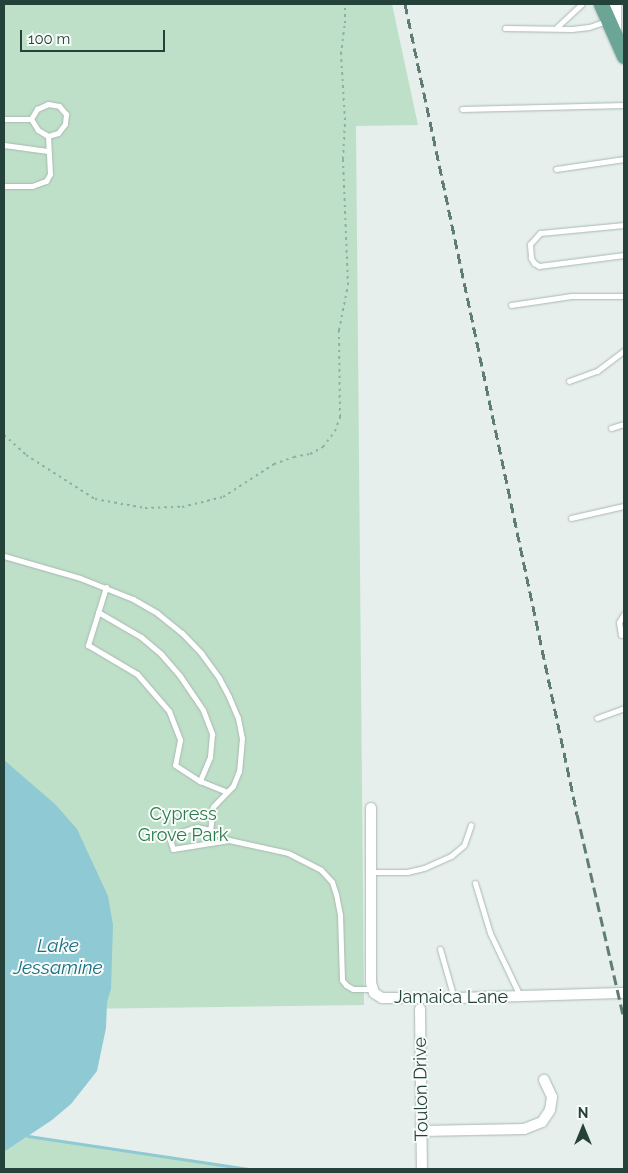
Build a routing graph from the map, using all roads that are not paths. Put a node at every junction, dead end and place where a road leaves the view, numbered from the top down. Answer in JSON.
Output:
{"nodes":[{"id":1,"x":582,"y":4,"type":"edge"},
{"id":2,"x":601,"y":4,"type":"edge"},
{"id":3,"x":614,"y":4,"type":"edge"},
{"id":4,"x":557,"y":27,"type":"junction"},
{"id":5,"x":505,"y":28,"type":"dead end"},
{"id":6,"x":618,"y":39,"type":"edge"},
{"id":7,"x":624,"y":105,"type":"edge"},
{"id":8,"x":462,"y":109,"type":"dead end"},
{"id":9,"x":4,"y":119,"type":"edge"},
{"id":10,"x":32,"y":119,"type":"junction"},
{"id":11,"x":48,"y":136,"type":"junction"},
{"id":12,"x":4,"y":145,"type":"edge"},
{"id":13,"x":48,"y":151,"type":"junction"},
{"id":14,"x":624,"y":159,"type":"edge"},
{"id":15,"x":556,"y":169,"type":"dead end"},
{"id":16,"x":4,"y":186,"type":"edge"},
{"id":17,"x":624,"y":225,"type":"edge"},
{"id":18,"x":624,"y":255,"type":"edge"},
{"id":19,"x":624,"y":296,"type":"edge"},
{"id":20,"x":511,"y":305,"type":"dead end"},
{"id":21,"x":624,"y":351,"type":"edge"},
{"id":22,"x":569,"y":381,"type":"dead end"},
{"id":23,"x":624,"y":424,"type":"edge"},
{"id":24,"x":611,"y":428,"type":"dead end"},
{"id":25,"x":624,"y":506,"type":"edge"},
{"id":26,"x":571,"y":518,"type":"dead end"},
{"id":27,"x":4,"y":556,"type":"edge"},
{"id":28,"x":106,"y":587,"type":"junction"},
{"id":29,"x":98,"y":612,"type":"junction"},
{"id":30,"x":624,"y":614,"type":"edge"},
{"id":31,"x":621,"y":635,"type":"dead end"},
{"id":32,"x":624,"y":708,"type":"edge"},
{"id":33,"x":597,"y":718,"type":"dead end"},
{"id":34,"x":200,"y":781,"type":"junction"},
{"id":35,"x":227,"y":792,"type":"junction"},
{"id":36,"x":371,"y":808,"type":"dead end"},
{"id":37,"x":471,"y":824,"type":"dead end"},
{"id":38,"x":210,"y":830,"type":"junction"},
{"id":39,"x":230,"y":840,"type":"junction"},
{"id":40,"x":371,"y":872,"type":"junction"},
{"id":41,"x":474,"y":883,"type":"dead end"},
{"id":42,"x":440,"y":949,"type":"dead end"},
{"id":43,"x":373,"y":990,"type":"junction"},
{"id":44,"x":624,"y":993,"type":"edge"},
{"id":45,"x":520,"y":997,"type":"junction"},
{"id":46,"x":454,"y":998,"type":"junction"},
{"id":47,"x":420,"y":1010,"type":"dead end"},
{"id":48,"x":544,"y":1080,"type":"dead end"},
{"id":49,"x":422,"y":1131,"type":"junction"},
{"id":50,"x":422,"y":1169,"type":"edge"}],
"edges":[{"from":1,"to":4,"type":"lane"},
{"from":2,"to":6,"type":"main road"},
{"from":3,"to":6,"type":"street"},
{"from":4,"to":5,"type":"lane"},
{"from":4,"to":6,"type":"lane"},
{"from":7,"to":8,"type":"lane"},
{"from":9,"to":10,"type":"lane"},
{"from":10,"to":11,"type":"lane"},
{"from":10,"to":11,"type":"lane"},
{"from":11,"to":13,"type":"lane"},
{"from":12,"to":13,"type":"lane"},
{"from":13,"to":16,"type":"lane"},
{"from":14,"to":15,"type":"lane"},
{"from":17,"to":18,"type":"lane"},
{"from":19,"to":20,"type":"lane"},
{"from":21,"to":22,"type":"lane"},
{"from":23,"to":24,"type":"lane"},
{"from":25,"to":26,"type":"lane"},
{"from":27,"to":28,"type":"lane"},
{"from":28,"to":29,"type":"lane"},
{"from":28,"to":35,"type":"lane"},
{"from":29,"to":34,"type":"lane"},
{"from":29,"to":34,"type":"lane"},
{"from":30,"to":31,"type":"lane"},
{"from":32,"to":33,"type":"lane"},
{"from":34,"to":35,"type":"lane"},
{"from":35,"to":38,"type":"lane"},
{"from":36,"to":40,"type":"street","name":"Jamaica Lane"},
{"from":37,"to":40,"type":"lane"},
{"from":38,"to":39,"type":"lane"},
{"from":38,"to":39,"type":"lane"},
{"from":39,"to":43,"type":"lane"},
{"from":40,"to":43,"type":"street","name":"Jamaica Lane"},
{"from":41,"to":45,"type":"lane"},
{"from":42,"to":46,"type":"lane"},
{"from":43,"to":46,"type":"street","name":"Jamaica Lane"},
{"from":44,"to":45,"type":"street","name":"Jamaica Lane"},
{"from":45,"to":46,"type":"street","name":"Jamaica Lane"},
{"from":47,"to":49,"type":"street","name":"Toulon Drive"},
{"from":48,"to":49,"type":"street"},
{"from":49,"to":50,"type":"street","name":"Toulon Drive"}]}
